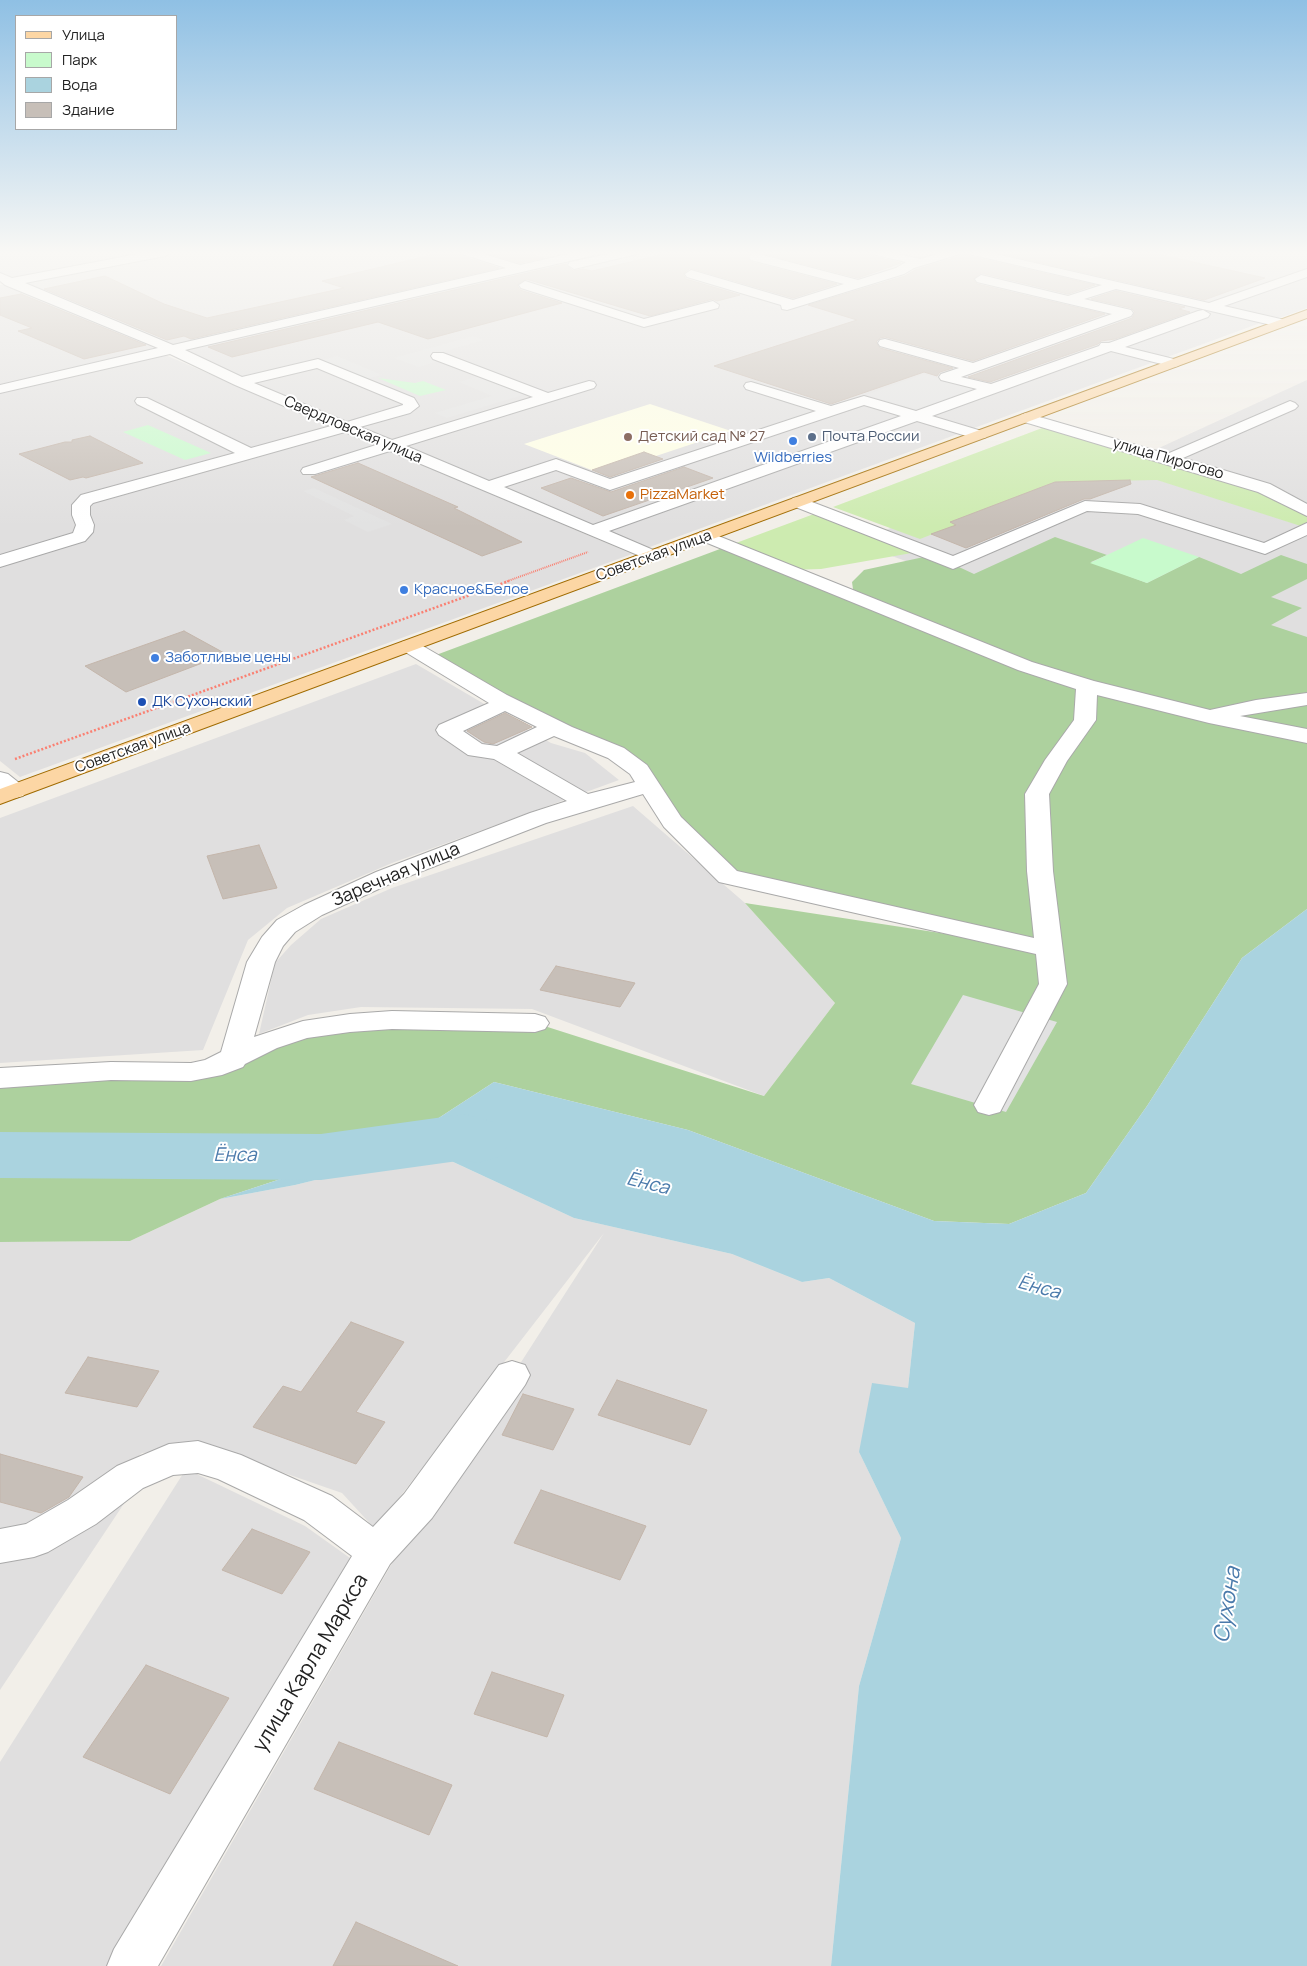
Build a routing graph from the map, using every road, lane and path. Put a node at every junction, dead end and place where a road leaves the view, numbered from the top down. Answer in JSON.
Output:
{"nodes":[{"id":1,"x":157,"y":344,"type":"edge"},
{"id":2,"x":196,"y":344,"type":"edge"},
{"id":3,"x":888,"y":344,"type":"edge"},
{"id":4,"x":1037,"y":344,"type":"edge"},
{"id":5,"x":1097,"y":344,"type":"edge"},
{"id":6,"x":1118,"y":344,"type":"edge"},
{"id":7,"x":1225,"y":344,"type":"edge"},
{"id":8,"x":1110,"y":347,"type":"junction"},
{"id":9,"x":169,"y":350,"type":"junction"},
{"id":10,"x":438,"y":356,"type":"dead end"},
{"id":11,"x":1173,"y":363,"type":"junction"},
{"id":12,"x":972,"y":367,"type":"junction"},
{"id":13,"x":240,"y":382,"type":"junction"},
{"id":14,"x":589,"y":385,"type":"dead end"},
{"id":15,"x":751,"y":386,"type":"dead end"},
{"id":16,"x":0,"y":389,"type":"edge"},
{"id":17,"x":992,"y":389,"type":"junction"},
{"id":18,"x":548,"y":398,"type":"junction"},
{"id":19,"x":142,"y":401,"type":"dead end"},
{"id":20,"x":1290,"y":406,"type":"dead end"},
{"id":21,"x":831,"y":411,"type":"junction"},
{"id":22,"x":916,"y":416,"type":"junction"},
{"id":23,"x":1026,"y":418,"type":"junction"},
{"id":24,"x":344,"y":426,"type":"junction"},
{"id":25,"x":979,"y":435,"type":"junction"},
{"id":26,"x":391,"y":446,"type":"junction"},
{"id":27,"x":248,"y":453,"type":"junction"},
{"id":28,"x":704,"y":454,"type":"junction"},
{"id":29,"x":1168,"y":459,"type":"junction"},
{"id":30,"x":309,"y":471,"type":"dead end"},
{"id":31,"x":755,"y":474,"type":"junction"},
{"id":32,"x":488,"y":487,"type":"junction"},
{"id":33,"x":807,"y":499,"type":"junction"},
{"id":34,"x":1307,"y":511,"type":"edge"},
{"id":35,"x":1307,"y":528,"type":"edge"},
{"id":36,"x":593,"y":531,"type":"junction"},
{"id":37,"x":706,"y":536,"type":"junction"},
{"id":38,"x":617,"y":542,"type":"junction"},
{"id":39,"x":652,"y":556,"type":"junction"},
{"id":40,"x":0,"y":561,"type":"edge"},
{"id":41,"x":409,"y":646,"type":"junction"},
{"id":42,"x":1087,"y":686,"type":"junction"},
{"id":43,"x":1307,"y":699,"type":"edge"},
{"id":44,"x":506,"y":703,"type":"junction"},
{"id":45,"x":1209,"y":716,"type":"junction"},
{"id":46,"x":554,"y":727,"type":"junction"},
{"id":47,"x":1307,"y":736,"type":"edge"},
{"id":48,"x":500,"y":753,"type":"junction"},
{"id":49,"x":6,"y":782,"type":"edge"},
{"id":50,"x":648,"y":786,"type":"junction"},
{"id":51,"x":587,"y":803,"type":"junction"},
{"id":52,"x":1049,"y":949,"type":"junction"},
{"id":53,"x":535,"y":1023,"type":"dead end"},
{"id":54,"x":233,"y":1060,"type":"junction"},
{"id":55,"x":0,"y":1078,"type":"edge"},
{"id":56,"x":989,"y":1104,"type":"dead end"},
{"id":57,"x":512,"y":1374,"type":"dead end"},
{"id":58,"x":0,"y":1546,"type":"edge"},
{"id":59,"x":376,"y":1552,"type":"junction"},
{"id":60,"x":131,"y":1966,"type":"edge"}],
"edges":[{"from":1,"to":9,"type":"street","name":"Свердловская улица"},
{"from":2,"to":9,"type":"street"},
{"from":3,"to":12,"type":"street"},
{"from":4,"to":12,"type":"street"},
{"from":5,"to":8,"type":"street"},
{"from":6,"to":8,"type":"street"},
{"from":7,"to":11,"type":"main road","name":"Советская улица"},
{"from":8,"to":11,"type":"street"},
{"from":8,"to":17,"type":"street"},
{"from":9,"to":13,"type":"street","name":"Свердловская улица"},
{"from":9,"to":16,"type":"street"},
{"from":10,"to":18,"type":"street"},
{"from":11,"to":23,"type":"main road","name":"Советская улица"},
{"from":12,"to":17,"type":"street"},
{"from":13,"to":24,"type":"street","name":"Свердловская улица"},
{"from":13,"to":24,"type":"street"},
{"from":14,"to":18,"type":"street"},
{"from":15,"to":21,"type":"street"},
{"from":17,"to":22,"type":"street"},
{"from":18,"to":26,"type":"street"},
{"from":19,"to":27,"type":"street"},
{"from":20,"to":29,"type":"street"},
{"from":21,"to":22,"type":"street"},
{"from":21,"to":28,"type":"street"},
{"from":22,"to":25,"type":"street"},
{"from":22,"to":31,"type":"street"},
{"from":23,"to":25,"type":"main road","name":"Советская улица"},
{"from":23,"to":29,"type":"street","name":"улица Пирогово"},
{"from":24,"to":26,"type":"street","name":"Свердловская улица"},
{"from":24,"to":27,"type":"street"},
{"from":25,"to":33,"type":"main road","name":"Советская улица"},
{"from":26,"to":30,"type":"street"},
{"from":26,"to":32,"type":"street","name":"Свердловская улица"},
{"from":27,"to":40,"type":"street"},
{"from":28,"to":31,"type":"street"},
{"from":28,"to":32,"type":"street"},
{"from":29,"to":34,"type":"street","name":"улица Пирогово"},
{"from":31,"to":33,"type":"street"},
{"from":31,"to":36,"type":"street"},
{"from":32,"to":36,"type":"street","name":"Свердловская улица"},
{"from":33,"to":35,"type":"street"},
{"from":33,"to":37,"type":"main road","name":"Советская улица"},
{"from":36,"to":38,"type":"street","name":"Свердловская улица"},
{"from":37,"to":39,"type":"main road","name":"Советская улица"},
{"from":37,"to":42,"type":"street"},
{"from":38,"to":39,"type":"street","name":"Свердловская улица"},
{"from":38,"to":49,"type":"path"},
{"from":39,"to":41,"type":"main road","name":"Советская улица"},
{"from":41,"to":44,"type":"street"},
{"from":41,"to":49,"type":"main road","name":"Советская улица"},
{"from":42,"to":45,"type":"street"},
{"from":42,"to":52,"type":"street"},
{"from":43,"to":45,"type":"street"},
{"from":44,"to":46,"type":"street"},
{"from":44,"to":48,"type":"street"},
{"from":45,"to":47,"type":"street"},
{"from":46,"to":48,"type":"street"},
{"from":46,"to":50,"type":"street"},
{"from":48,"to":51,"type":"street"},
{"from":50,"to":51,"type":"street","name":"Заречная улица"},
{"from":50,"to":52,"type":"street"},
{"from":51,"to":54,"type":"street","name":"Заречная улица"},
{"from":52,"to":56,"type":"street"},
{"from":53,"to":54,"type":"street"},
{"from":54,"to":55,"type":"street"},
{"from":57,"to":59,"type":"street","name":"улица Карла Маркса"},
{"from":58,"to":59,"type":"street"},
{"from":59,"to":60,"type":"street","name":"улица Карла Маркса"}]}
